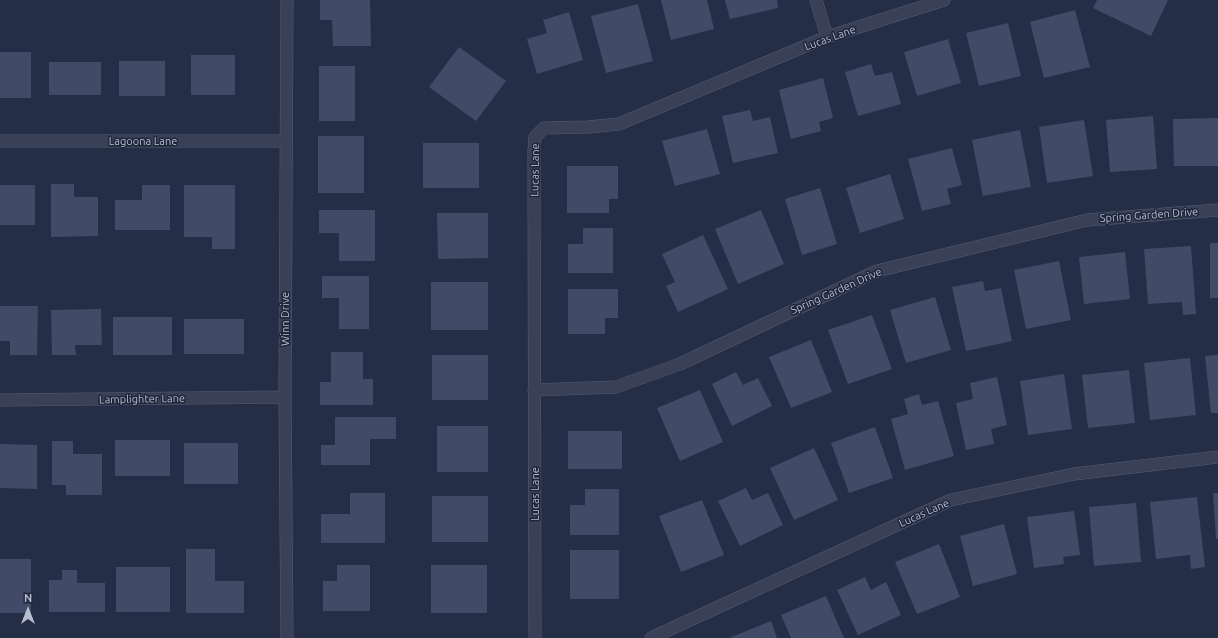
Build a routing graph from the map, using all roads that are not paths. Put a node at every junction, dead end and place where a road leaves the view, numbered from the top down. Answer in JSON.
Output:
{"nodes":[{"id":1,"x":287,"y":0,"type":"edge"},
{"id":2,"x":816,"y":0,"type":"edge"},
{"id":3,"x":944,"y":0,"type":"edge"},
{"id":4,"x":827,"y":37,"type":"junction"},
{"id":5,"x":0,"y":141,"type":"edge"},
{"id":6,"x":286,"y":141,"type":"junction"},
{"id":7,"x":1218,"y":210,"type":"edge"},
{"id":8,"x":534,"y":390,"type":"junction"},
{"id":9,"x":285,"y":397,"type":"junction"},
{"id":10,"x":0,"y":400,"type":"edge"},
{"id":11,"x":1218,"y":457,"type":"edge"},
{"id":12,"x":287,"y":638,"type":"edge"},
{"id":13,"x":535,"y":638,"type":"edge"},
{"id":14,"x":652,"y":638,"type":"edge"}],
"edges":[{"from":1,"to":6,"type":"street","name":"Winn Drive"},
{"from":2,"to":4,"type":"street"},
{"from":3,"to":4,"type":"street","name":"Lucas Lane"},
{"from":4,"to":8,"type":"street","name":"Lucas Lane"},
{"from":5,"to":6,"type":"street","name":"Lagoona Lane"},
{"from":6,"to":9,"type":"street","name":"Winn Drive"},
{"from":7,"to":8,"type":"street","name":"Spring Garden Drive"},
{"from":8,"to":13,"type":"street","name":"Lucas Lane"},
{"from":9,"to":10,"type":"street","name":"Lamplighter Lane"},
{"from":9,"to":12,"type":"street","name":"Winn Drive"},
{"from":11,"to":14,"type":"street","name":"Lucas Lane"}]}
